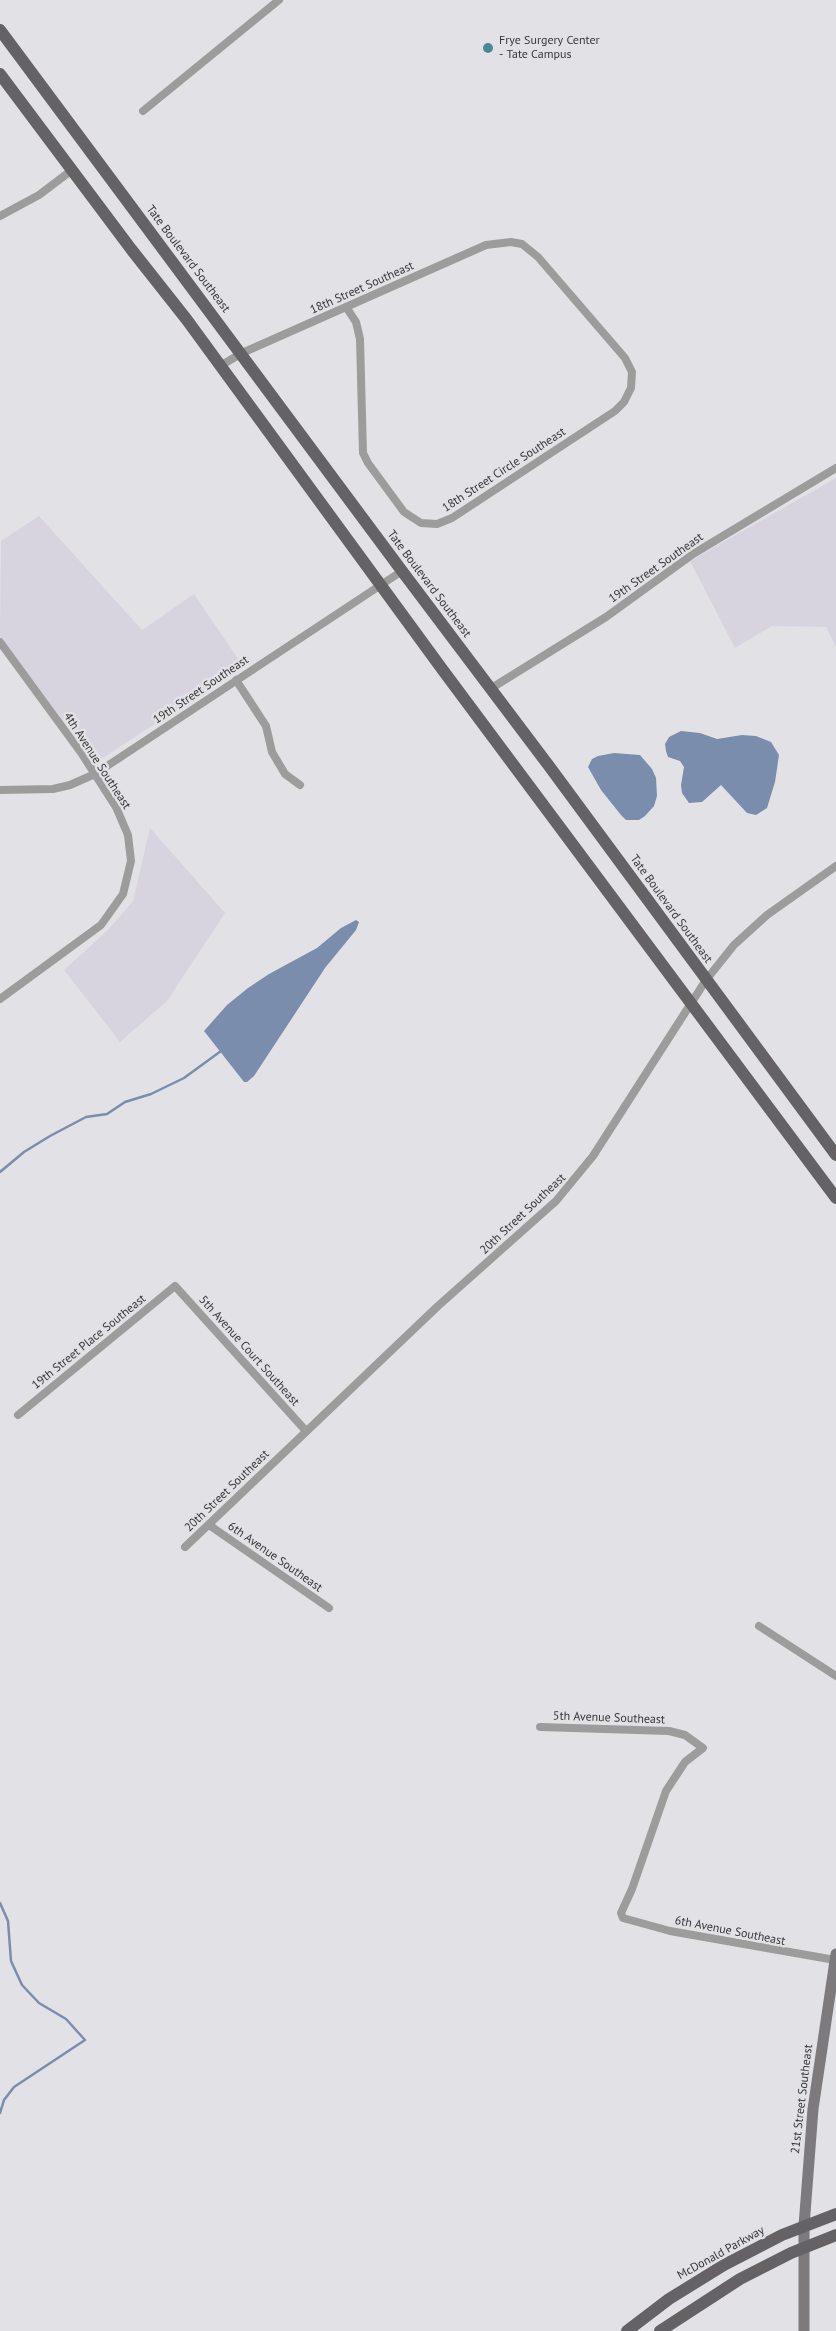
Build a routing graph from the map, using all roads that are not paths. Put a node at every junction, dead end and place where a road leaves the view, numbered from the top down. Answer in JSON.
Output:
{"nodes":[{"id":1,"x":279,"y":0,"type":"edge"},
{"id":2,"x":0,"y":30,"type":"edge"},
{"id":3,"x":0,"y":74,"type":"edge"},
{"id":4,"x":143,"y":111,"type":"dead end"},
{"id":5,"x":72,"y":170,"type":"junction"},
{"id":6,"x":0,"y":216,"type":"edge"},
{"id":7,"x":516,"y":243,"type":"joint"},
{"id":8,"x":346,"y":307,"type":"junction"},
{"id":9,"x":242,"y":353,"type":"junction"},
{"id":10,"x":220,"y":366,"type":"junction"},
{"id":11,"x":836,"y":468,"type":"edge"},
{"id":12,"x":402,"y":571,"type":"junction"},
{"id":13,"x":381,"y":585,"type":"junction"},
{"id":14,"x":0,"y":642,"type":"edge"},
{"id":15,"x":236,"y":680,"type":"junction"},
{"id":16,"x":490,"y":689,"type":"junction"},
{"id":17,"x":95,"y":774,"type":"junction"},
{"id":18,"x":300,"y":785,"type":"dead end"},
{"id":19,"x":0,"y":790,"type":"edge"},
{"id":20,"x":836,"y":866,"type":"edge"},
{"id":21,"x":706,"y":980,"type":"junction"},
{"id":22,"x":0,"y":998,"type":"edge"},
{"id":23,"x":691,"y":1005,"type":"junction"},
{"id":24,"x":836,"y":1155,"type":"edge"},
{"id":25,"x":836,"y":1198,"type":"edge"},
{"id":26,"x":175,"y":1286,"type":"joint"},
{"id":27,"x":18,"y":1416,"type":"dead end"},
{"id":28,"x":306,"y":1431,"type":"junction"},
{"id":29,"x":209,"y":1524,"type":"junction"},
{"id":30,"x":185,"y":1547,"type":"dead end"},
{"id":31,"x":329,"y":1608,"type":"dead end"},
{"id":32,"x":759,"y":1626,"type":"dead end"},
{"id":33,"x":836,"y":1676,"type":"edge"},
{"id":34,"x":540,"y":1727,"type":"dead end"},
{"id":35,"x":623,"y":1918,"type":"joint"},
{"id":36,"x":835,"y":1957,"type":"edge"},
{"id":37,"x":836,"y":2214,"type":"edge"},
{"id":38,"x":804,"y":2226,"type":"junction"},
{"id":39,"x":836,"y":2235,"type":"edge"},
{"id":40,"x":804,"y":2248,"type":"junction"},
{"id":41,"x":627,"y":2331,"type":"edge"},
{"id":42,"x":660,"y":2331,"type":"edge"},
{"id":43,"x":804,"y":2331,"type":"edge"}],
"edges":[{"from":1,"to":4,"type":"street"},
{"from":2,"to":9,"type":"main road","name":"Tate Boulevard Southeast"},
{"from":3,"to":5,"type":"main road"},
{"from":5,"to":6,"type":"street"},
{"from":5,"to":10,"type":"main road"},
{"from":7,"to":8,"type":"street","name":"18th Street Southeast"},
{"from":7,"to":8,"type":"street","name":"18th Street Circle Southeast"},
{"from":8,"to":9,"type":"street","name":"18th Street Southeast"},
{"from":9,"to":10,"type":"street","name":"18th Street Southeast"},
{"from":9,"to":12,"type":"main road","name":"Tate Boulevard Southeast"},
{"from":10,"to":13,"type":"main road"},
{"from":11,"to":16,"type":"street","name":"19th Street Southeast"},
{"from":12,"to":13,"type":"street","name":"19th Street Southeast"},
{"from":12,"to":16,"type":"main road","name":"Tate Boulevard Southeast"},
{"from":13,"to":15,"type":"street","name":"19th Street Southeast"},
{"from":13,"to":23,"type":"main road"},
{"from":14,"to":17,"type":"street","name":"4th Avenue Southeast"},
{"from":15,"to":17,"type":"street","name":"19th Street Southeast"},
{"from":15,"to":18,"type":"street"},
{"from":16,"to":21,"type":"main road","name":"Tate Boulevard Southeast"},
{"from":17,"to":19,"type":"street","name":"19th Street Southeast"},
{"from":17,"to":22,"type":"street","name":"4th Avenue Southeast"},
{"from":20,"to":21,"type":"street","name":"20th Street Southeast"},
{"from":21,"to":23,"type":"street","name":"20th Street Southeast"},
{"from":21,"to":24,"type":"main road","name":"Tate Boulevard Southeast"},
{"from":23,"to":25,"type":"main road"},
{"from":23,"to":28,"type":"street","name":"20th Street Southeast"},
{"from":26,"to":27,"type":"street","name":"19th Street Place Southeast"},
{"from":26,"to":28,"type":"street","name":"5th Avenue Court Southeast"},
{"from":28,"to":29,"type":"street","name":"20th Street Southeast"},
{"from":29,"to":30,"type":"street","name":"20th Street Southeast"},
{"from":29,"to":31,"type":"street","name":"6th Avenue Southeast"},
{"from":32,"to":33,"type":"street"},
{"from":34,"to":35,"type":"street","name":"5th Avenue Southeast"},
{"from":35,"to":36,"type":"street","name":"6th Avenue Southeast"},
{"from":36,"to":38,"type":"street","name":"21st Street Southeast"},
{"from":37,"to":38,"type":"main road","name":"McDonald Parkway"},
{"from":38,"to":40,"type":"street","name":"21st Street Southeast"},
{"from":38,"to":41,"type":"main road","name":"McDonald Parkway"},
{"from":39,"to":40,"type":"main road"},
{"from":40,"to":42,"type":"main road"},
{"from":40,"to":43,"type":"street","name":"21st Street Southeast"}]}
